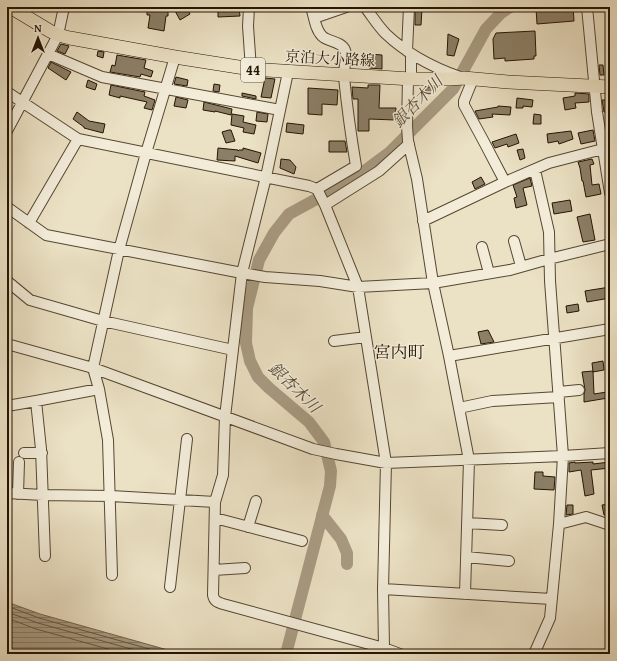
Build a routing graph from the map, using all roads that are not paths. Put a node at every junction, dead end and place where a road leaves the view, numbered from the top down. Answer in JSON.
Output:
{"nodes":[{"id":1,"x":10,"y":7,"type":"edge"},
{"id":2,"x":64,"y":7,"type":"edge"},
{"id":3,"x":249,"y":7,"type":"edge"},
{"id":4,"x":311,"y":7,"type":"edge"},
{"id":5,"x":346,"y":7,"type":"edge"},
{"id":6,"x":367,"y":7,"type":"edge"},
{"id":7,"x":409,"y":7,"type":"edge"},
{"id":8,"x":587,"y":7,"type":"edge"},
{"id":9,"x":314,"y":18,"type":"junction"},
{"id":10,"x":58,"y":35,"type":"junction"},
{"id":11,"x":409,"y":52,"type":"junction"},
{"id":12,"x":48,"y":54,"type":"junction"},
{"id":13,"x":175,"y":57,"type":"junction"},
{"id":14,"x":251,"y":70,"type":"junction"},
{"id":15,"x":288,"y":72,"type":"junction"},
{"id":16,"x":344,"y":75,"type":"junction"},
{"id":17,"x":462,"y":78,"type":"junction"},
{"id":18,"x":409,"y":79,"type":"junction"},
{"id":19,"x":594,"y":86,"type":"junction"},
{"id":20,"x":610,"y":87,"type":"edge"},
{"id":21,"x":166,"y":88,"type":"junction"},
{"id":22,"x":7,"y":92,"type":"edge"},
{"id":23,"x":22,"y":103,"type":"junction"},
{"id":24,"x":280,"y":110,"type":"junction"},
{"id":25,"x":7,"y":131,"type":"edge"},
{"id":26,"x":78,"y":139,"type":"junction"},
{"id":27,"x":409,"y":143,"type":"junction"},
{"id":28,"x":607,"y":149,"type":"edge"},
{"id":29,"x":146,"y":153,"type":"junction"},
{"id":30,"x":535,"y":170,"type":"junction"},
{"id":31,"x":266,"y":177,"type":"junction"},
{"id":32,"x":504,"y":182,"type":"junction"},
{"id":33,"x":317,"y":189,"type":"junction"},
{"id":34,"x":610,"y":193,"type":"edge"},
{"id":35,"x":325,"y":205,"type":"junction"},
{"id":36,"x":7,"y":207,"type":"edge"},
{"id":37,"x":423,"y":221,"type":"junction"},
{"id":38,"x":29,"y":223,"type":"junction"},
{"id":39,"x":514,"y":241,"type":"dead end"},
{"id":40,"x":610,"y":244,"type":"edge"},
{"id":41,"x":482,"y":247,"type":"dead end"},
{"id":42,"x":119,"y":250,"type":"junction"},
{"id":43,"x":549,"y":259,"type":"junction"},
{"id":44,"x":522,"y":266,"type":"junction"},
{"id":45,"x":489,"y":273,"type":"junction"},
{"id":46,"x":242,"y":274,"type":"junction"},
{"id":47,"x":7,"y":281,"type":"edge"},
{"id":48,"x":433,"y":283,"type":"junction"},
{"id":49,"x":358,"y":286,"type":"junction"},
{"id":50,"x":103,"y":321,"type":"junction"},
{"id":51,"x":610,"y":329,"type":"edge"},
{"id":52,"x":366,"y":337,"type":"junction"},
{"id":53,"x":555,"y":338,"type":"junction"},
{"id":54,"x":334,"y":341,"type":"dead end"},
{"id":55,"x":7,"y":344,"type":"edge"},
{"id":56,"x":233,"y":350,"type":"junction"},
{"id":57,"x":449,"y":356,"type":"junction"},
{"id":58,"x":93,"y":368,"type":"junction"},
{"id":59,"x":99,"y":389,"type":"junction"},
{"id":60,"x":579,"y":390,"type":"dead end"},
{"id":61,"x":559,"y":394,"type":"junction"},
{"id":62,"x":36,"y":401,"type":"junction"},
{"id":63,"x":7,"y":406,"type":"edge"},
{"id":64,"x":459,"y":408,"type":"junction"},
{"id":65,"x":225,"y":417,"type":"junction"},
{"id":66,"x":187,"y":439,"type":"dead end"},
{"id":67,"x":42,"y":453,"type":"junction"},
{"id":68,"x":610,"y":453,"type":"edge"},
{"id":69,"x":563,"y":456,"type":"junction"},
{"id":70,"x":469,"y":460,"type":"junction"},
{"id":71,"x":386,"y":463,"type":"junction"},
{"id":72,"x":7,"y":493,"type":"edge"},
{"id":73,"x":18,"y":494,"type":"junction"},
{"id":74,"x":43,"y":495,"type":"junction"},
{"id":75,"x":111,"y":496,"type":"junction"},
{"id":76,"x":180,"y":500,"type":"junction"},
{"id":77,"x":256,"y":501,"type":"dead end"},
{"id":78,"x":215,"y":502,"type":"junction"},
{"id":79,"x":214,"y":518,"type":"junction"},
{"id":80,"x":467,"y":523,"type":"junction"},
{"id":81,"x":559,"y":524,"type":"junction"},
{"id":82,"x":502,"y":525,"type":"dead end"},
{"id":83,"x":610,"y":525,"type":"edge"},
{"id":84,"x":248,"y":527,"type":"junction"},
{"id":85,"x":302,"y":541,"type":"dead end"},
{"id":86,"x":45,"y":556,"type":"dead end"},
{"id":87,"x":466,"y":557,"type":"junction"},
{"id":88,"x":509,"y":561,"type":"dead end"},
{"id":89,"x":245,"y":568,"type":"dead end"},
{"id":90,"x":214,"y":570,"type":"junction"},
{"id":91,"x":112,"y":575,"type":"dead end"},
{"id":92,"x":170,"y":587,"type":"dead end"},
{"id":93,"x":383,"y":589,"type":"junction"},
{"id":94,"x":465,"y":594,"type":"junction"},
{"id":95,"x":552,"y":599,"type":"junction"},
{"id":96,"x":384,"y":648,"type":"junction"},
{"id":97,"x":400,"y":654,"type":"edge"},
{"id":98,"x":534,"y":654,"type":"edge"}],
"edges":[{"from":1,"to":10,"type":"main road","name":"京泊大小路線","number":"44"},
{"from":2,"to":10,"type":"street"},
{"from":3,"to":14,"type":"street"},
{"from":4,"to":9,"type":"street"},
{"from":5,"to":9,"type":"street"},
{"from":6,"to":11,"type":"street"},
{"from":7,"to":11,"type":"street"},
{"from":8,"to":19,"type":"street"},
{"from":9,"to":16,"type":"street"},
{"from":10,"to":12,"type":"street"},
{"from":10,"to":13,"type":"main road","name":"京泊大小路線","number":"44"},
{"from":11,"to":17,"type":"street"},
{"from":11,"to":18,"type":"street"},
{"from":12,"to":21,"type":"street"},
{"from":12,"to":23,"type":"street"},
{"from":13,"to":14,"type":"main road","name":"京泊大小路線","number":"44"},
{"from":13,"to":21,"type":"street"},
{"from":14,"to":15,"type":"main road","name":"京泊大小路線","number":"44"},
{"from":15,"to":16,"type":"main road","name":"京泊大小路線","number":"44"},
{"from":15,"to":24,"type":"street"},
{"from":16,"to":18,"type":"main road","name":"京泊大小路線","number":"44"},
{"from":16,"to":33,"type":"street"},
{"from":17,"to":18,"type":"main road","name":"京泊大小路線","number":"44"},
{"from":17,"to":19,"type":"main road","name":"京泊大小路線","number":"44"},
{"from":17,"to":32,"type":"street"},
{"from":18,"to":27,"type":"street"},
{"from":19,"to":20,"type":"main road","name":"京泊大小路線","number":"44"},
{"from":19,"to":28,"type":"street"},
{"from":21,"to":24,"type":"street"},
{"from":21,"to":29,"type":"street"},
{"from":22,"to":23,"type":"street"},
{"from":23,"to":25,"type":"street"},
{"from":23,"to":26,"type":"street"},
{"from":24,"to":31,"type":"street"},
{"from":26,"to":29,"type":"street"},
{"from":26,"to":38,"type":"street"},
{"from":27,"to":35,"type":"street"},
{"from":27,"to":37,"type":"street"},
{"from":28,"to":30,"type":"street"},
{"from":28,"to":34,"type":"street"},
{"from":29,"to":31,"type":"street"},
{"from":29,"to":42,"type":"street"},
{"from":30,"to":32,"type":"street"},
{"from":30,"to":43,"type":"street"},
{"from":31,"to":33,"type":"street"},
{"from":31,"to":46,"type":"street"},
{"from":32,"to":37,"type":"street"},
{"from":33,"to":35,"type":"street"},
{"from":35,"to":49,"type":"street"},
{"from":36,"to":38,"type":"street"},
{"from":37,"to":48,"type":"street"},
{"from":38,"to":42,"type":"street"},
{"from":39,"to":44,"type":"street"},
{"from":40,"to":43,"type":"street"},
{"from":41,"to":45,"type":"street"},
{"from":42,"to":46,"type":"street"},
{"from":42,"to":50,"type":"street"},
{"from":43,"to":44,"type":"street"},
{"from":43,"to":53,"type":"street"},
{"from":44,"to":45,"type":"street"},
{"from":45,"to":48,"type":"street"},
{"from":46,"to":49,"type":"street"},
{"from":46,"to":56,"type":"street"},
{"from":47,"to":50,"type":"street"},
{"from":48,"to":49,"type":"street"},
{"from":48,"to":57,"type":"street"},
{"from":49,"to":52,"type":"street"},
{"from":50,"to":56,"type":"street"},
{"from":50,"to":58,"type":"street"},
{"from":51,"to":53,"type":"street"},
{"from":52,"to":54,"type":"street"},
{"from":52,"to":71,"type":"street"},
{"from":53,"to":57,"type":"street"},
{"from":53,"to":61,"type":"street"},
{"from":55,"to":58,"type":"street"},
{"from":56,"to":65,"type":"street"},
{"from":57,"to":64,"type":"street"},
{"from":58,"to":59,"type":"street"},
{"from":58,"to":65,"type":"street"},
{"from":59,"to":62,"type":"street"},
{"from":59,"to":75,"type":"street"},
{"from":60,"to":61,"type":"street"},
{"from":61,"to":64,"type":"street"},
{"from":61,"to":69,"type":"street"},
{"from":62,"to":63,"type":"street"},
{"from":62,"to":67,"type":"street"},
{"from":64,"to":70,"type":"street"},
{"from":65,"to":71,"type":"street"},
{"from":65,"to":78,"type":"street"},
{"from":66,"to":76,"type":"street"},
{"from":67,"to":73,"type":"street"},
{"from":67,"to":74,"type":"street"},
{"from":68,"to":69,"type":"street"},
{"from":69,"to":70,"type":"street"},
{"from":69,"to":81,"type":"street"},
{"from":70,"to":71,"type":"street"},
{"from":70,"to":80,"type":"street"},
{"from":71,"to":93,"type":"street"},
{"from":72,"to":73,"type":"street"},
{"from":73,"to":74,"type":"street"},
{"from":74,"to":75,"type":"street"},
{"from":74,"to":86,"type":"street"},
{"from":75,"to":76,"type":"street"},
{"from":75,"to":91,"type":"street"},
{"from":76,"to":78,"type":"street"},
{"from":76,"to":92,"type":"street"},
{"from":77,"to":84,"type":"street"},
{"from":78,"to":79,"type":"street"},
{"from":79,"to":84,"type":"street"},
{"from":79,"to":90,"type":"street"},
{"from":80,"to":82,"type":"street"},
{"from":80,"to":87,"type":"street"},
{"from":81,"to":83,"type":"street"},
{"from":81,"to":95,"type":"street"},
{"from":84,"to":85,"type":"street"},
{"from":87,"to":88,"type":"street"},
{"from":87,"to":94,"type":"street"},
{"from":89,"to":90,"type":"street"},
{"from":90,"to":96,"type":"street"},
{"from":93,"to":94,"type":"street"},
{"from":93,"to":96,"type":"street"},
{"from":94,"to":95,"type":"street"},
{"from":95,"to":98,"type":"street"},
{"from":96,"to":97,"type":"street"}]}
